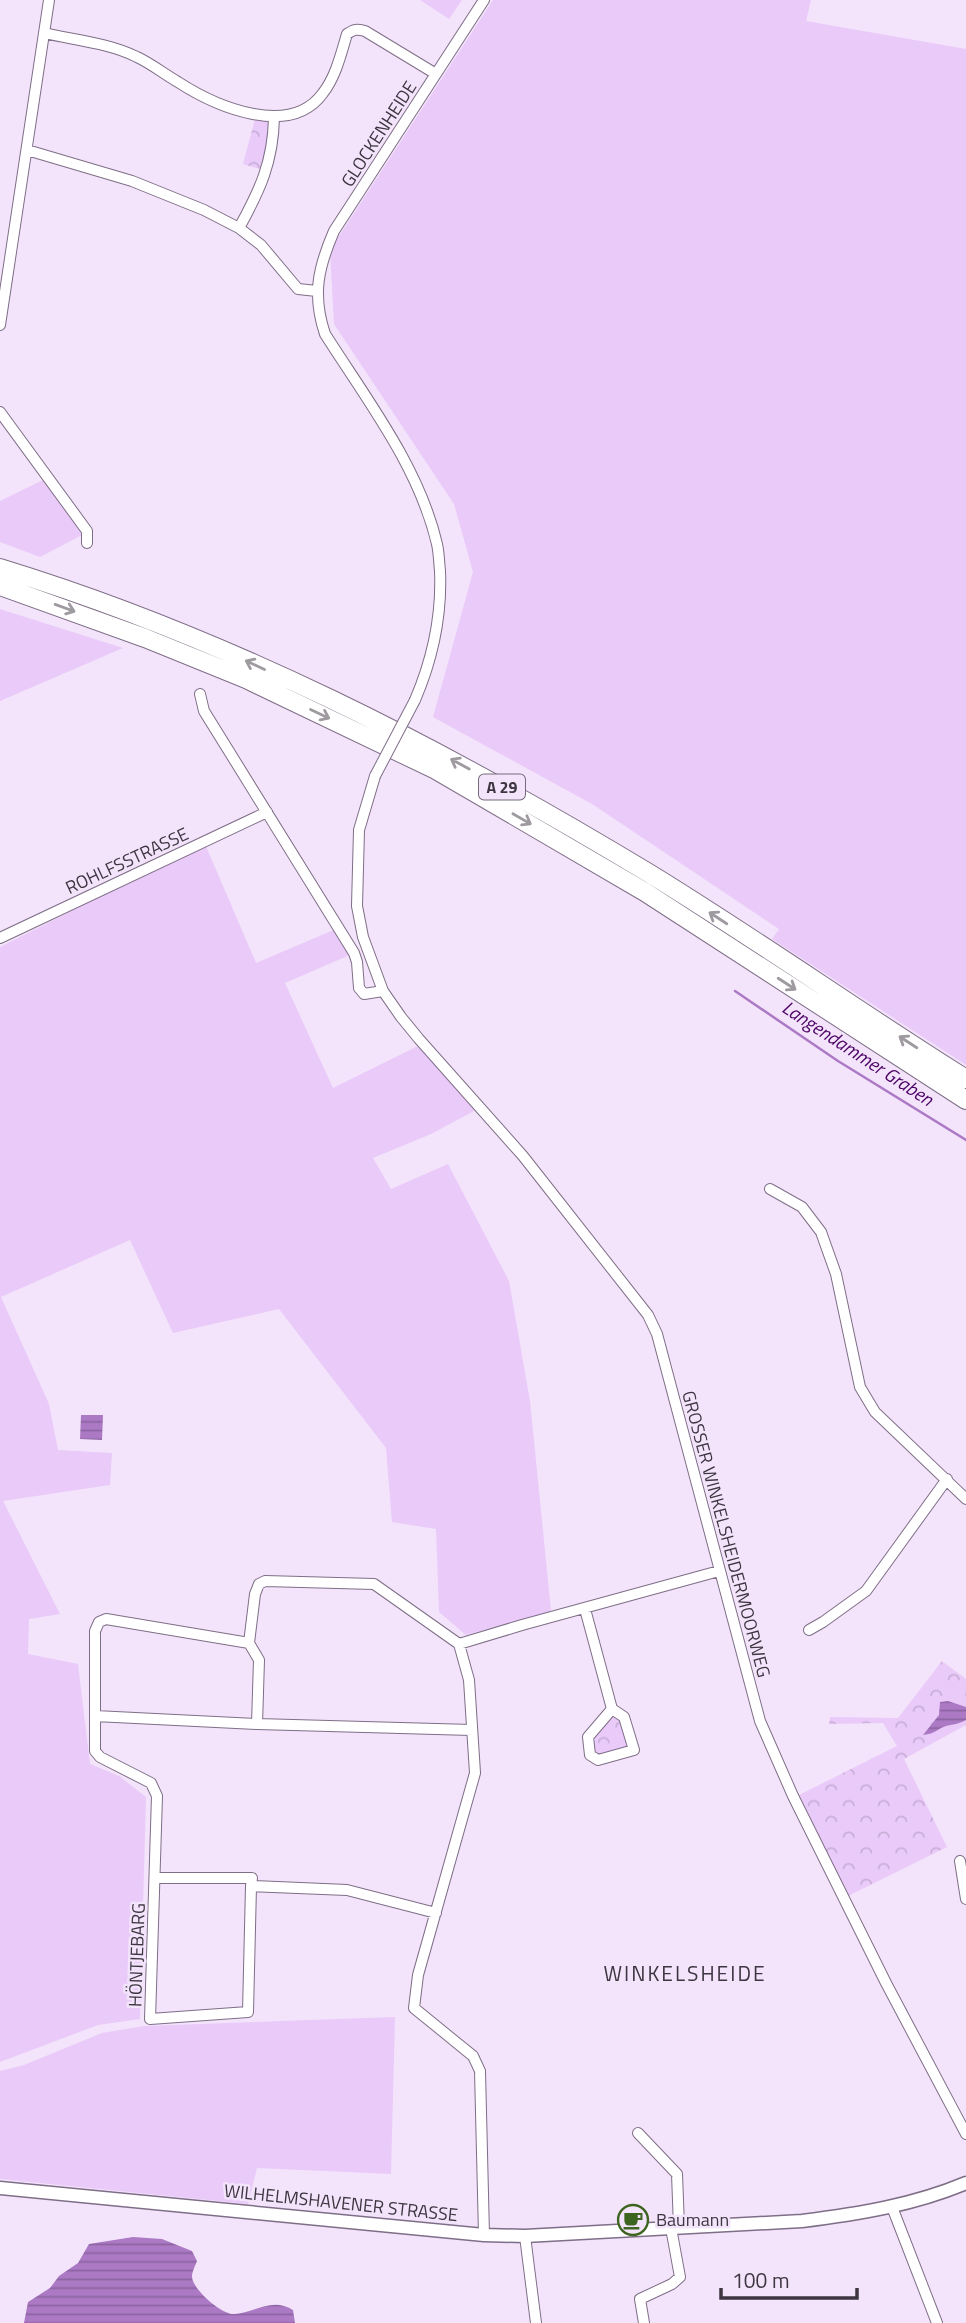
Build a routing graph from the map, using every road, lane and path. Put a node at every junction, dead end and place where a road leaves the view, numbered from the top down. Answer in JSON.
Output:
{"nodes":[{"id":1,"x":50,"y":0,"type":"edge"},
{"id":2,"x":484,"y":0,"type":"edge"},
{"id":3,"x":44,"y":33,"type":"junction"},
{"id":4,"x":436,"y":74,"type":"junction"},
{"id":5,"x":274,"y":118,"type":"junction"},
{"id":6,"x":27,"y":150,"type":"junction"},
{"id":7,"x":239,"y":228,"type":"junction"},
{"id":8,"x":317,"y":291,"type":"junction"},
{"id":9,"x":0,"y":325,"type":"edge"},
{"id":10,"x":0,"y":412,"type":"edge"},
{"id":11,"x":87,"y":543,"type":"dead end"},
{"id":12,"x":0,"y":568,"type":"edge"},
{"id":13,"x":0,"y":586,"type":"edge"},
{"id":14,"x":200,"y":694,"type":"dead end"},
{"id":15,"x":267,"y":812,"type":"junction"},
{"id":16,"x":0,"y":938,"type":"edge"},
{"id":17,"x":383,"y":990,"type":"junction"},
{"id":18,"x":966,"y":1079,"type":"edge"},
{"id":19,"x":966,"y":1100,"type":"edge"},
{"id":20,"x":770,"y":1189,"type":"dead end"},
{"id":21,"x":947,"y":1479,"type":"junction"},
{"id":22,"x":966,"y":1499,"type":"edge"},
{"id":23,"x":719,"y":1571,"type":"junction"},
{"id":24,"x":585,"y":1609,"type":"junction"},
{"id":25,"x":809,"y":1630,"type":"dead end"},
{"id":26,"x":249,"y":1643,"type":"junction"},
{"id":27,"x":459,"y":1644,"type":"junction"},
{"id":28,"x":612,"y":1709,"type":"junction"},
{"id":29,"x":95,"y":1716,"type":"junction"},
{"id":30,"x":257,"y":1724,"type":"junction"},
{"id":31,"x":472,"y":1730,"type":"junction"},
{"id":32,"x":960,"y":1861,"type":"dead end"},
{"id":33,"x":155,"y":1878,"type":"junction"},
{"id":34,"x":251,"y":1886,"type":"junction"},
{"id":35,"x":966,"y":1899,"type":"edge"},
{"id":36,"x":436,"y":1913,"type":"junction"},
{"id":37,"x":638,"y":2133,"type":"dead end"},
{"id":38,"x":966,"y":2134,"type":"edge"},
{"id":39,"x":966,"y":2183,"type":"edge"},
{"id":40,"x":0,"y":2188,"type":"edge"},
{"id":41,"x":892,"y":2207,"type":"junction"},
{"id":42,"x":675,"y":2228,"type":"junction"},
{"id":43,"x":484,"y":2235,"type":"junction"},
{"id":44,"x":525,"y":2236,"type":"junction"},
{"id":45,"x":536,"y":2323,"type":"edge"},
{"id":46,"x":644,"y":2323,"type":"edge"},
{"id":47,"x":937,"y":2323,"type":"edge"}],
"edges":[{"from":1,"to":3,"type":"street"},
{"from":2,"to":4,"type":"street","name":"GLOCKENHEIDE"},
{"from":3,"to":5,"type":"street"},
{"from":3,"to":6,"type":"street"},
{"from":4,"to":5,"type":"street"},
{"from":4,"to":8,"type":"street","name":"GLOCKENHEIDE"},
{"from":5,"to":7,"type":"street"},
{"from":6,"to":7,"type":"street"},
{"from":6,"to":9,"type":"street"},
{"from":7,"to":8,"type":"street"},
{"from":8,"to":17,"type":"street","name":"GROSSER WINKELSHEIDERMOORWEG","bridge":true},
{"from":10,"to":11,"type":"street"},
{"from":18,"to":12,"type":"highway","number":"A 29","one_way":true},
{"from":13,"to":19,"type":"highway","number":"A 29","one_way":true},
{"from":14,"to":15,"type":"street"},
{"from":15,"to":16,"type":"street","name":"ROHLFSSTRASSE"},
{"from":15,"to":17,"type":"street"},
{"from":17,"to":23,"type":"street","name":"GROSSER WINKELSHEIDERMOORWEG"},
{"from":20,"to":21,"type":"street"},
{"from":21,"to":22,"type":"street"},
{"from":21,"to":25,"type":"street"},
{"from":23,"to":24,"type":"street"},
{"from":23,"to":38,"type":"street","name":"GROSSER WINKELSHEIDERMOORWEG"},
{"from":24,"to":27,"type":"street"},
{"from":24,"to":28,"type":"street"},
{"from":26,"to":27,"type":"street"},
{"from":26,"to":29,"type":"street","name":"HÖNTJEBARG"},
{"from":26,"to":30,"type":"street"},
{"from":27,"to":31,"type":"street"},
{"from":28,"to":28,"type":"street"},
{"from":29,"to":30,"type":"street"},
{"from":29,"to":33,"type":"street","name":"HÖNTJEBARG"},
{"from":30,"to":31,"type":"street"},
{"from":31,"to":36,"type":"street"},
{"from":32,"to":35,"type":"street"},
{"from":33,"to":34,"type":"street","name":"HÖNTJEBARG"},
{"from":33,"to":34,"type":"street","name":"HÖNTJEBARG"},
{"from":34,"to":36,"type":"street","name":"HÖNTJEBARG"},
{"from":36,"to":43,"type":"street"},
{"from":37,"to":42,"type":"street"},
{"from":39,"to":41,"type":"street","name":"WILHELMSHAVENER STRASSE"},
{"from":40,"to":43,"type":"street","name":"WILHELMSHAVENER STRASSE"},
{"from":41,"to":42,"type":"street","name":"WILHELMSHAVENER STRASSE"},
{"from":41,"to":47,"type":"street"},
{"from":42,"to":44,"type":"street","name":"WILHELMSHAVENER STRASSE"},
{"from":42,"to":46,"type":"street"},
{"from":43,"to":44,"type":"street","name":"WILHELMSHAVENER STRASSE"},
{"from":44,"to":45,"type":"street"}]}
